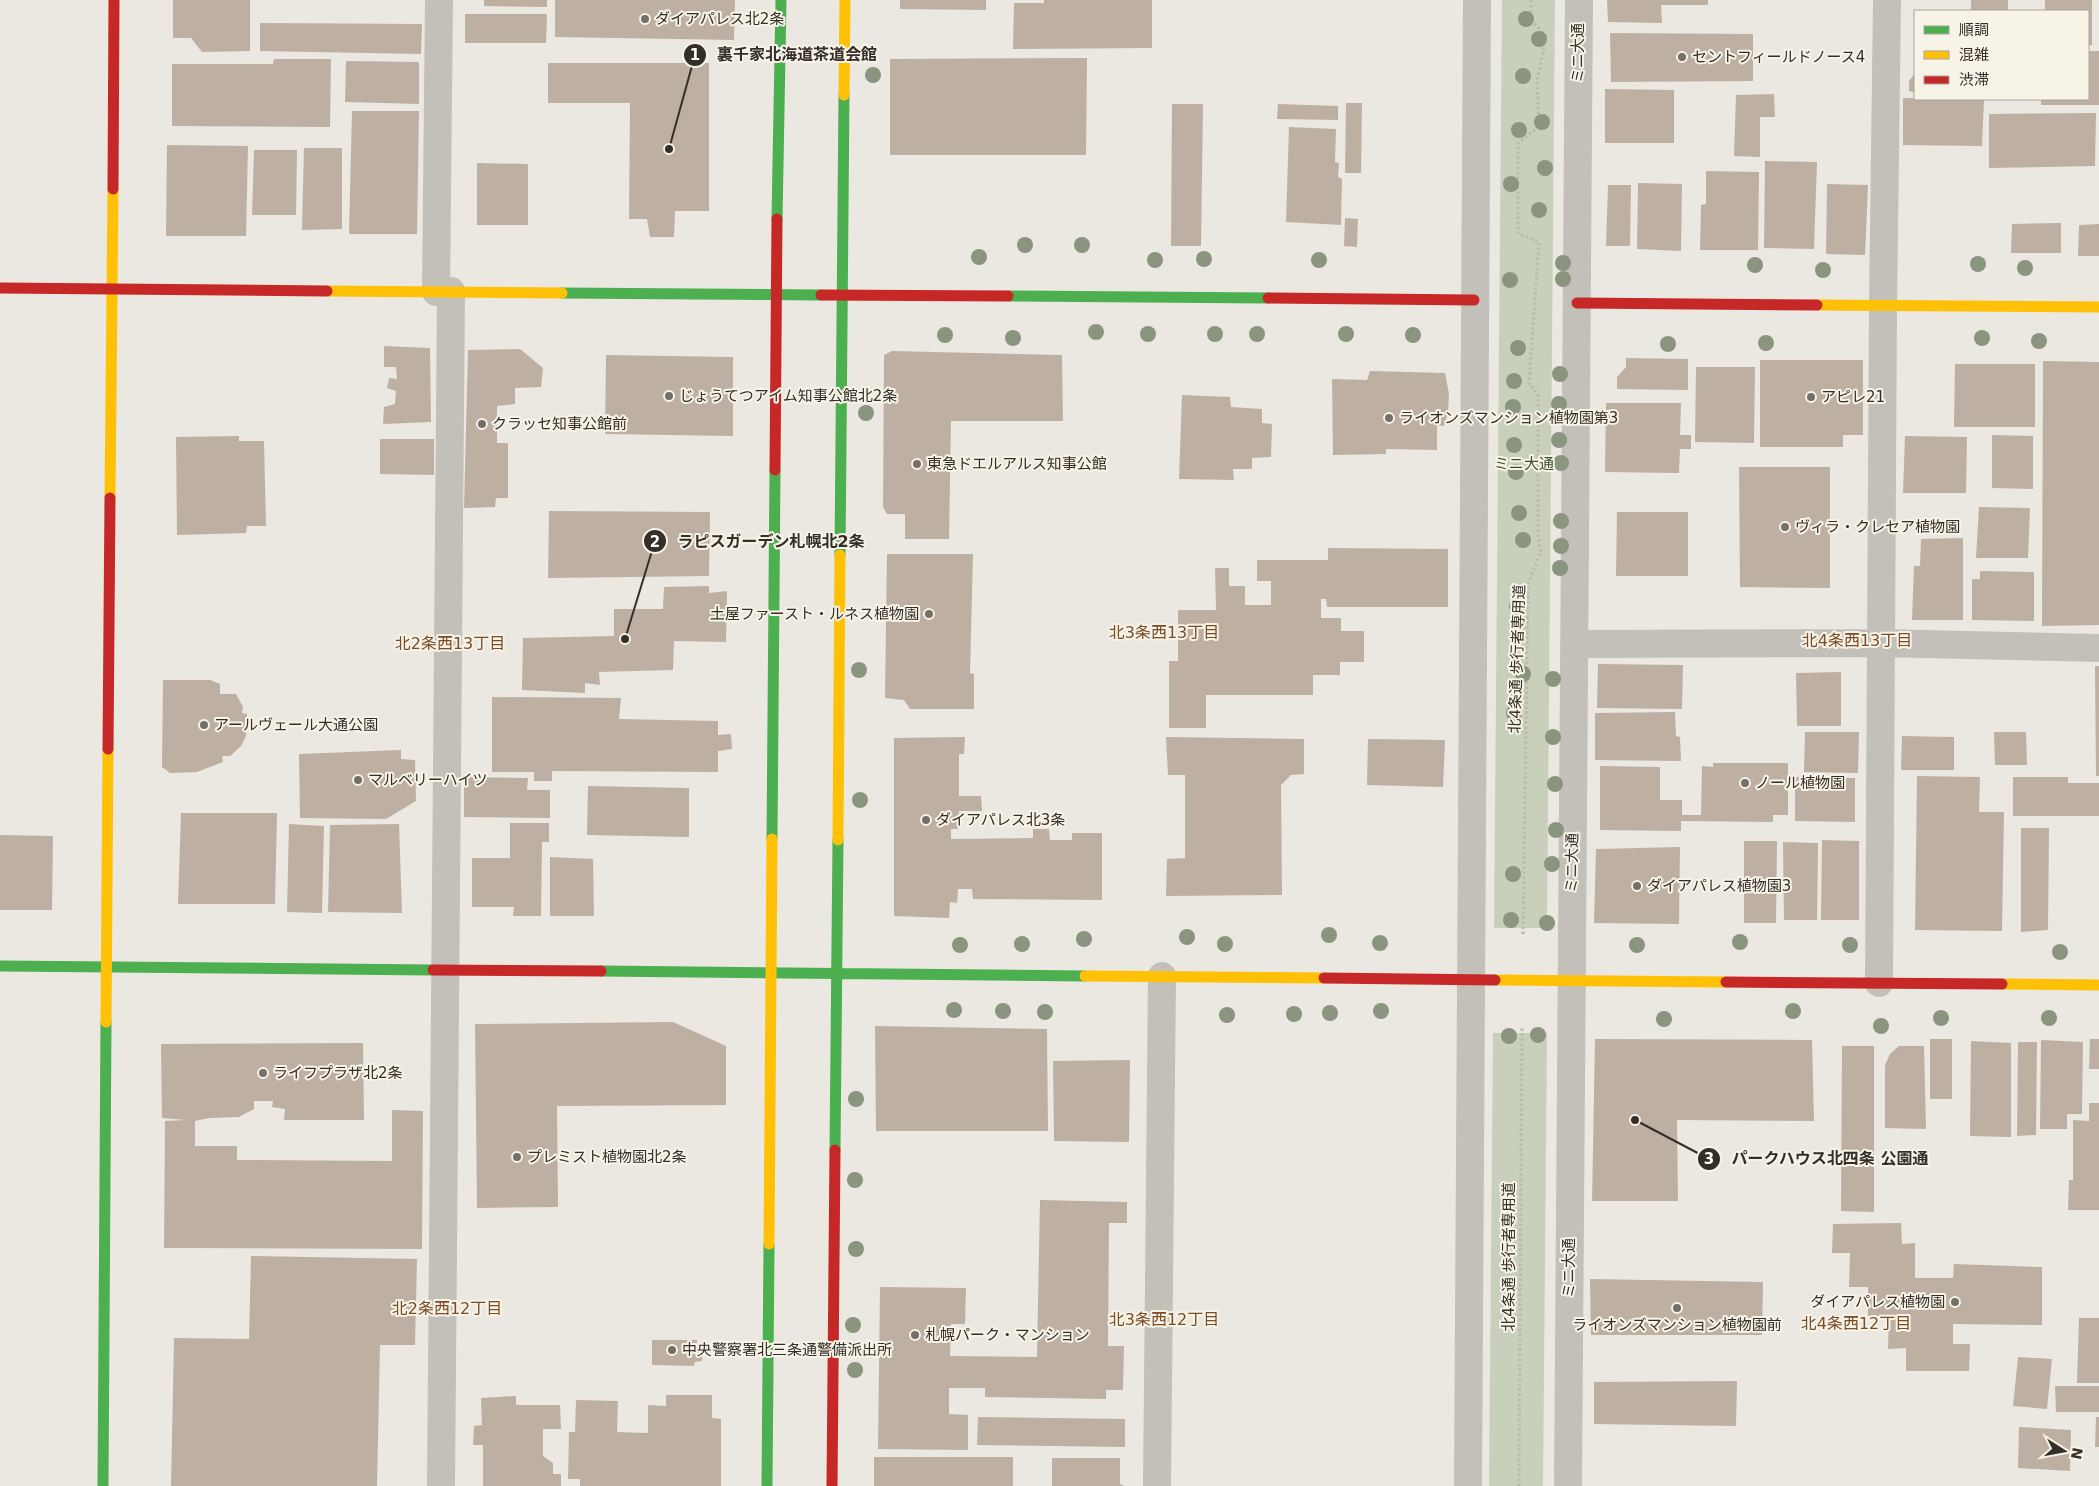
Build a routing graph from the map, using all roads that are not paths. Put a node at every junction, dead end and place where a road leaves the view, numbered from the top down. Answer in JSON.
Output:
{"nodes":[{"id":1,"x":114,"y":0,"type":"edge"},
{"id":2,"x":439,"y":0,"type":"edge"},
{"id":3,"x":781,"y":0,"type":"edge"},
{"id":4,"x":846,"y":0,"type":"edge"},
{"id":5,"x":1477,"y":0,"type":"edge"},
{"id":6,"x":1579,"y":0,"type":"edge"},
{"id":7,"x":1887,"y":0,"type":"edge"},
{"id":8,"x":0,"y":288,"type":"edge"},
{"id":9,"x":113,"y":288,"type":"junction"},
{"id":10,"x":443,"y":292,"type":"junction"},
{"id":11,"x":776,"y":294,"type":"junction"},
{"id":12,"x":843,"y":295,"type":"junction"},
{"id":13,"x":1474,"y":300,"type":"junction"},
{"id":14,"x":1577,"y":303,"type":"junction"},
{"id":15,"x":1883,"y":306,"type":"junction"},
{"id":16,"x":2099,"y":307,"type":"edge"},
{"id":17,"x":1880,"y":643,"type":"junction"},
{"id":18,"x":1574,"y":644,"type":"junction"},
{"id":19,"x":2099,"y":648,"type":"edge"},
{"id":20,"x":0,"y":966,"type":"edge"},
{"id":21,"x":106,"y":967,"type":"junction"},
{"id":22,"x":445,"y":970,"type":"junction"},
{"id":23,"x":771,"y":973,"type":"junction"},
{"id":24,"x":836,"y":974,"type":"junction"},
{"id":25,"x":1162,"y":976,"type":"junction"},
{"id":26,"x":1470,"y":979,"type":"junction"},
{"id":27,"x":1571,"y":980,"type":"junction"},
{"id":28,"x":1879,"y":983,"type":"junction"},
{"id":29,"x":2099,"y":985,"type":"edge"},
{"id":30,"x":103,"y":1486,"type":"edge"},
{"id":31,"x":441,"y":1486,"type":"edge"},
{"id":32,"x":767,"y":1486,"type":"edge"},
{"id":33,"x":832,"y":1486,"type":"edge"},
{"id":34,"x":1157,"y":1486,"type":"edge"},
{"id":35,"x":1468,"y":1486,"type":"edge"},
{"id":36,"x":1568,"y":1486,"type":"edge"}],
"edges":[{"from":1,"to":9,"type":"street"},
{"from":2,"to":10,"type":"street"},
{"from":3,"to":11,"type":"street"},
{"from":4,"to":12,"type":"street"},
{"from":5,"to":13,"type":"street"},
{"from":6,"to":14,"type":"street","name":"ミニ大通"},
{"from":7,"to":15,"type":"street"},
{"from":8,"to":9,"type":"street"},
{"from":9,"to":10,"type":"street"},
{"from":9,"to":21,"type":"street"},
{"from":10,"to":11,"type":"street"},
{"from":10,"to":22,"type":"street"},
{"from":11,"to":12,"type":"street"},
{"from":11,"to":23,"type":"street"},
{"from":12,"to":13,"type":"street"},
{"from":12,"to":24,"type":"street"},
{"from":13,"to":26,"type":"street"},
{"from":14,"to":15,"type":"street"},
{"from":14,"to":18,"type":"street","name":"ミニ大通"},
{"from":15,"to":16,"type":"street"},
{"from":15,"to":17,"type":"street"},
{"from":17,"to":18,"type":"street"},
{"from":17,"to":19,"type":"street"},
{"from":17,"to":28,"type":"street"},
{"from":18,"to":27,"type":"street","name":"ミニ大通"},
{"from":20,"to":21,"type":"street"},
{"from":21,"to":22,"type":"street"},
{"from":21,"to":30,"type":"street"},
{"from":22,"to":23,"type":"street"},
{"from":22,"to":31,"type":"street"},
{"from":23,"to":24,"type":"street"},
{"from":23,"to":32,"type":"street"},
{"from":24,"to":25,"type":"street"},
{"from":24,"to":33,"type":"street"},
{"from":25,"to":26,"type":"street"},
{"from":25,"to":34,"type":"street"},
{"from":26,"to":27,"type":"street"},
{"from":26,"to":35,"type":"street"},
{"from":27,"to":28,"type":"street"},
{"from":27,"to":36,"type":"street","name":"ミニ大通"},
{"from":28,"to":29,"type":"street"}]}
